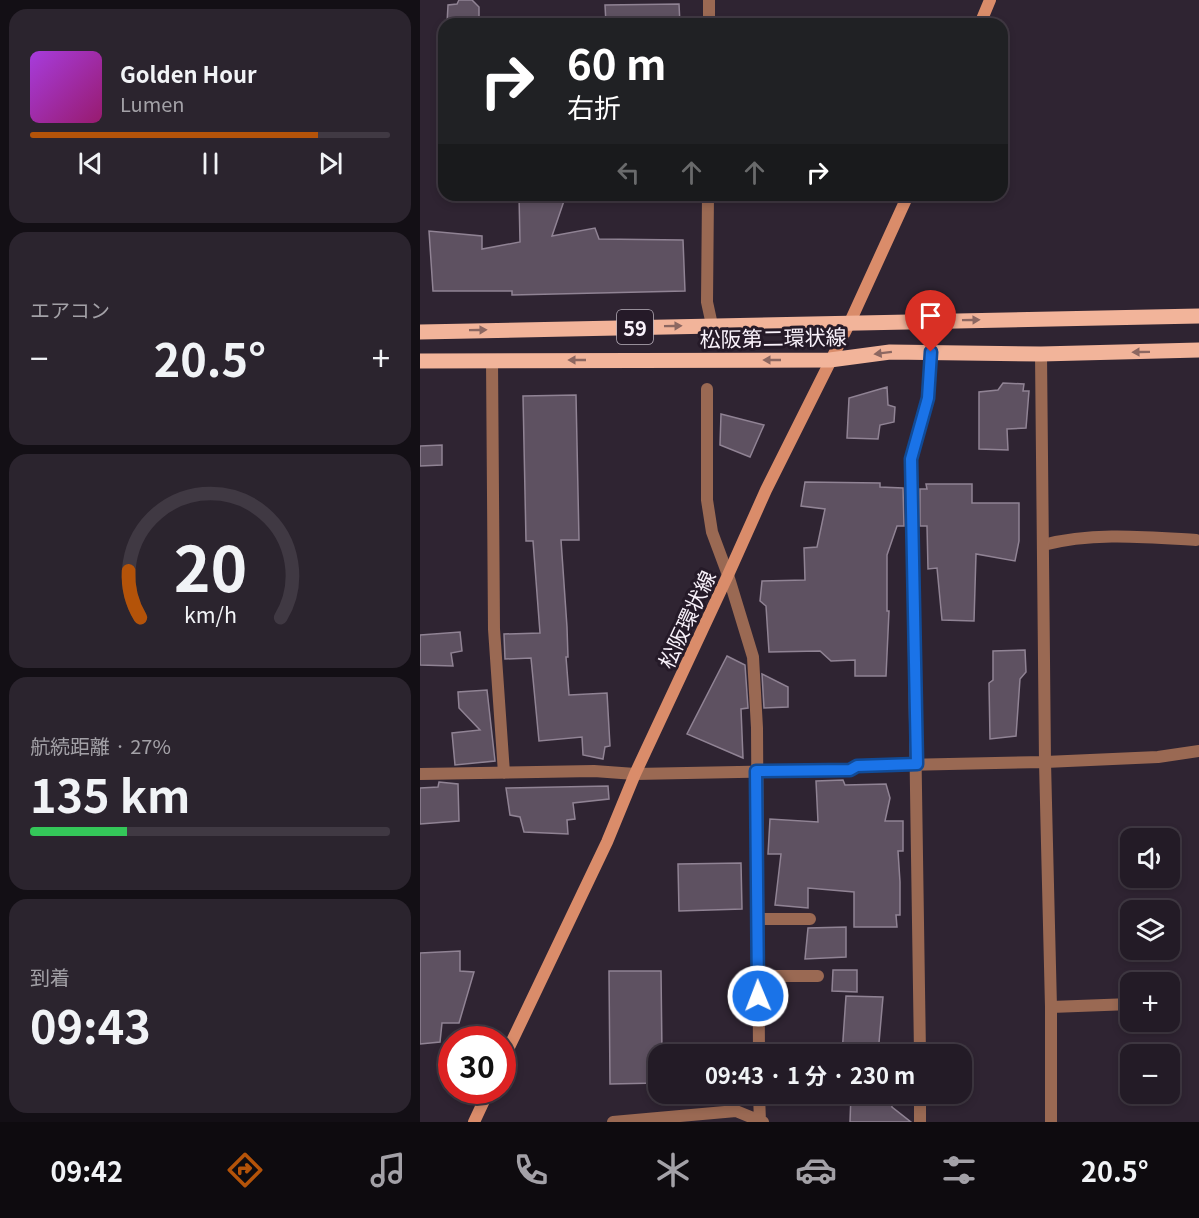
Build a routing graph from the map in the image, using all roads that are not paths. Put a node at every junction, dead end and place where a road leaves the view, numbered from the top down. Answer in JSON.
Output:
{"nodes":[{"id":1,"x":709,"y":0,"type":"edge"},
{"id":2,"x":990,"y":0,"type":"edge"},
{"id":3,"x":709,"y":18,"type":"edge"},
{"id":4,"x":982,"y":18,"type":"edge"},
{"id":5,"x":708,"y":201,"type":"edge"},
{"id":6,"x":905,"y":201,"type":"edge"},
{"id":7,"x":1199,"y":316,"type":"edge"},
{"id":8,"x":850,"y":322,"type":"junction"},
{"id":9,"x":712,"y":325,"type":"junction"},
{"id":10,"x":420,"y":332,"type":"edge"},
{"id":11,"x":1199,"y":350,"type":"edge"},
{"id":12,"x":931,"y":352,"type":"junction"},
{"id":13,"x":1041,"y":354,"type":"junction"},
{"id":14,"x":492,"y":360,"type":"junction"},
{"id":15,"x":830,"y":360,"type":"junction"},
{"id":16,"x":420,"y":361,"type":"edge"},
{"id":17,"x":707,"y":389,"type":"dead end"},
{"id":18,"x":1196,"y":540,"type":"dead end"},
{"id":19,"x":1043,"y":545,"type":"junction"},
{"id":20,"x":728,"y":575,"type":"junction"},
{"id":21,"x":1199,"y":751,"type":"edge"},
{"id":22,"x":1044,"y":762,"type":"junction"},
{"id":23,"x":917,"y":764,"type":"junction"},
{"id":24,"x":756,"y":771,"type":"junction"},
{"id":25,"x":504,"y":773,"type":"junction"},
{"id":26,"x":420,"y":774,"type":"edge"},
{"id":27,"x":635,"y":774,"type":"junction"},
{"id":28,"x":757,"y":919,"type":"junction"},
{"id":29,"x":810,"y":919,"type":"dead end"},
{"id":30,"x":757,"y":976,"type":"junction"},
{"id":31,"x":818,"y":976,"type":"dead end"},
{"id":32,"x":1120,"y":1004,"type":"edge"},
{"id":33,"x":1051,"y":1007,"type":"junction"},
{"id":34,"x":516,"y":1033,"type":"edge"},
{"id":35,"x":759,"y":1044,"type":"edge"},
{"id":36,"x":920,"y":1044,"type":"edge"},
{"id":37,"x":482,"y":1104,"type":"edge"},
{"id":38,"x":760,"y":1104,"type":"edge"},
{"id":39,"x":920,"y":1104,"type":"edge"},
{"id":40,"x":474,"y":1122,"type":"edge"},
{"id":41,"x":613,"y":1122,"type":"edge"},
{"id":42,"x":761,"y":1122,"type":"edge"},
{"id":43,"x":920,"y":1122,"type":"edge"},
{"id":44,"x":1051,"y":1122,"type":"edge"}],
"edges":[{"from":1,"to":3,"type":"street"},
{"from":2,"to":4,"type":"main road"},
{"from":5,"to":9,"type":"street"},
{"from":6,"to":8,"type":"main road","name":"松阪環状線"},
{"from":8,"to":7,"type":"main road","name":"松阪第二環状線","number":"59","one_way":true},
{"from":8,"to":9,"type":"main road","name":"松阪第二環状線","number":"59"},
{"from":8,"to":15,"type":"main road","name":"松阪環状線"},
{"from":10,"to":9,"type":"main road","name":"松阪第二環状線","number":"59","one_way":true},
{"from":11,"to":13,"type":"main road","name":"松阪第二環状線","number":"59","one_way":true},
{"from":12,"to":13,"type":"main road","name":"松阪第二環状線","number":"59"},
{"from":12,"to":15,"type":"main road","name":"松阪第二環状線","number":"59","one_way":true},
{"from":12,"to":23,"type":"street"},
{"from":13,"to":19,"type":"street"},
{"from":15,"to":14,"type":"main road","name":"松阪第二環状線","number":"59","one_way":true},
{"from":14,"to":16,"type":"main road","name":"松阪第二環状線","number":"59"},
{"from":14,"to":25,"type":"street"},
{"from":15,"to":20,"type":"main road","name":"松阪環状線"},
{"from":17,"to":20,"type":"street"},
{"from":18,"to":19,"type":"street"},
{"from":19,"to":22,"type":"street"},
{"from":20,"to":24,"type":"street"},
{"from":20,"to":27,"type":"main road","name":"松阪環状線"},
{"from":21,"to":22,"type":"street"},
{"from":22,"to":23,"type":"street"},
{"from":22,"to":33,"type":"street"},
{"from":23,"to":24,"type":"street"},
{"from":23,"to":36,"type":"street"},
{"from":24,"to":27,"type":"street"},
{"from":24,"to":28,"type":"street"},
{"from":25,"to":26,"type":"street"},
{"from":25,"to":27,"type":"street"},
{"from":27,"to":34,"type":"main road","name":"松阪環状線"},
{"from":28,"to":29,"type":"street"},
{"from":28,"to":30,"type":"street"},
{"from":30,"to":31,"type":"street"},
{"from":30,"to":35,"type":"street"},
{"from":32,"to":33,"type":"street"},
{"from":33,"to":44,"type":"street"},
{"from":37,"to":40,"type":"main road"},
{"from":38,"to":42,"type":"street"},
{"from":39,"to":43,"type":"street"},
{"from":41,"to":42,"type":"street"}]}
